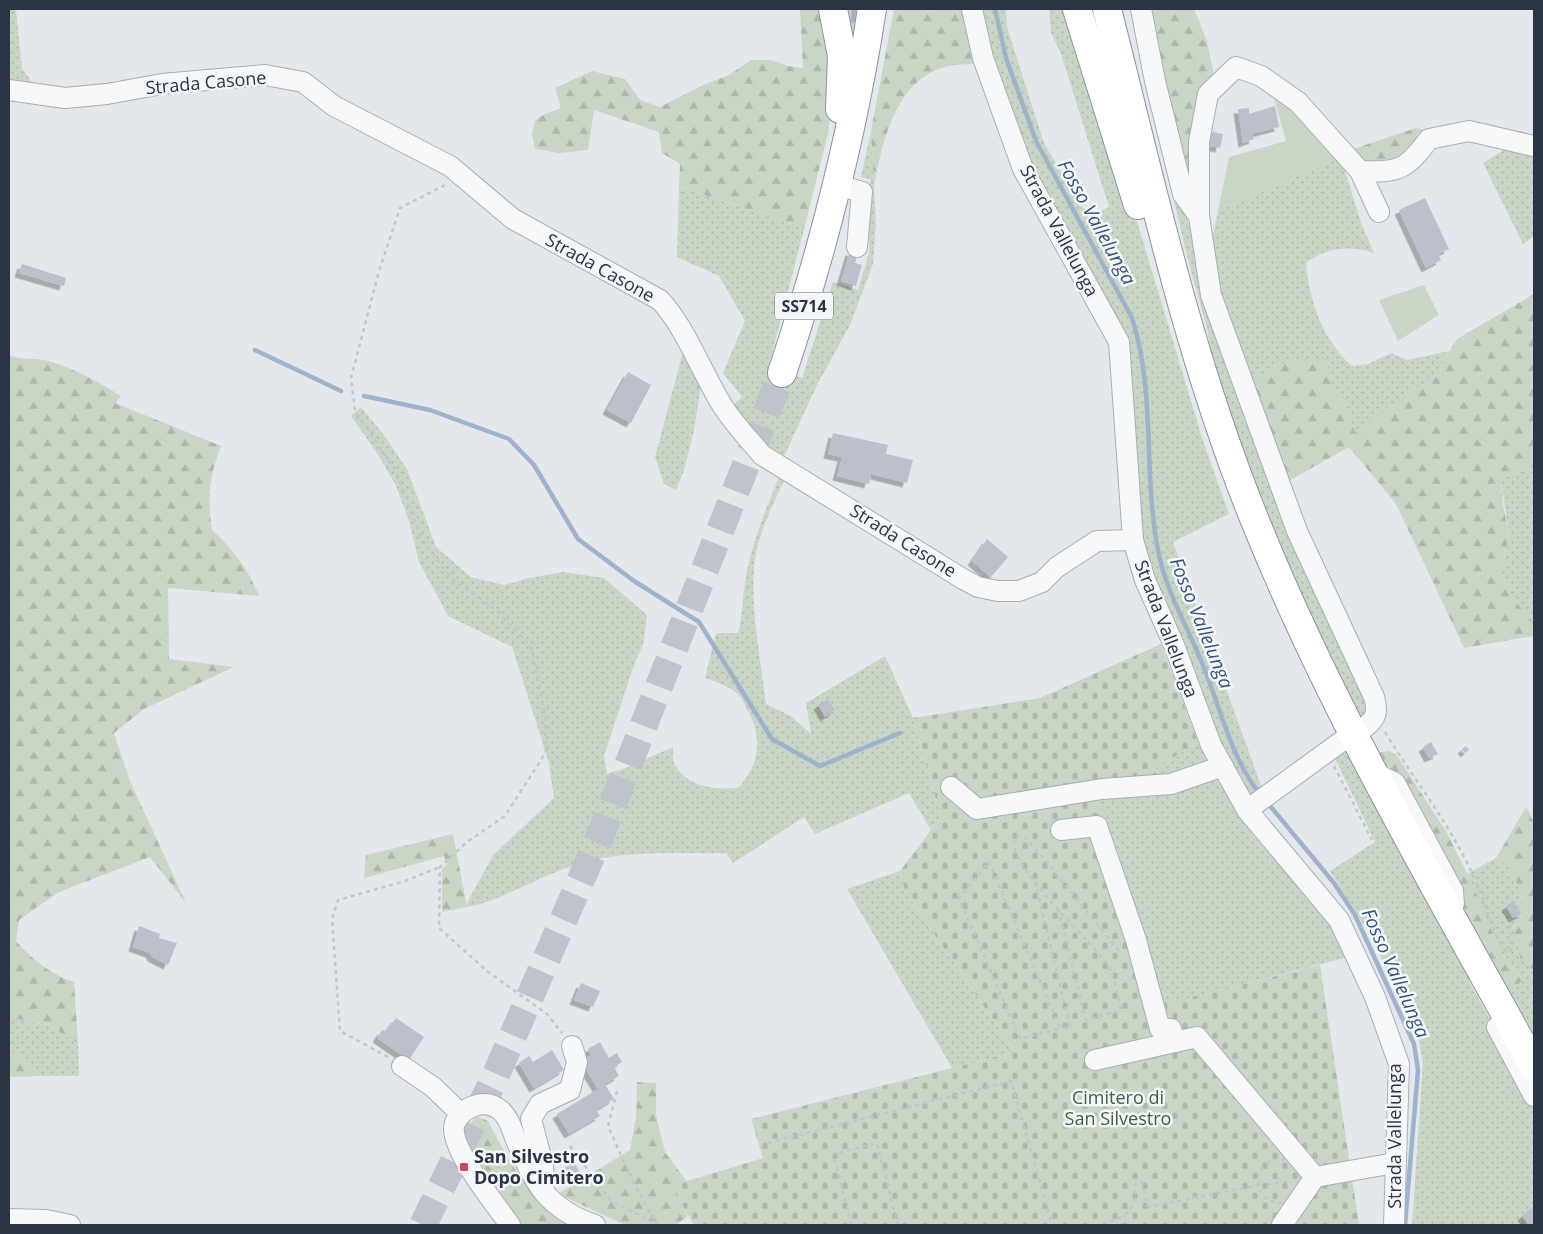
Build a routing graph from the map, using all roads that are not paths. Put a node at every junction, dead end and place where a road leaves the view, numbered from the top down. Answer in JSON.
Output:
{"nodes":[{"id":1,"x":833,"y":9,"type":"edge"},
{"id":2,"x":872,"y":9,"type":"edge"},
{"id":3,"x":887,"y":9,"type":"edge"},
{"id":4,"x":972,"y":9,"type":"edge"},
{"id":5,"x":1077,"y":9,"type":"edge"},
{"id":6,"x":1107,"y":9,"type":"edge"},
{"id":7,"x":1125,"y":9,"type":"edge"},
{"id":8,"x":1141,"y":9,"type":"edge"},
{"id":9,"x":9,"y":90,"type":"edge"},
{"id":10,"x":1132,"y":106,"type":"junction"},
{"id":11,"x":854,"y":111,"type":"junction"},
{"id":12,"x":1534,"y":146,"type":"edge"},
{"id":13,"x":1360,"y":171,"type":"junction"},
{"id":14,"x":840,"y":175,"type":"junction"},
{"id":15,"x":1379,"y":212,"type":"dead end"},
{"id":16,"x":1199,"y":216,"type":"junction"},
{"id":17,"x":856,"y":247,"type":"dead end"},
{"id":18,"x":1194,"y":344,"type":"junction"},
{"id":19,"x":782,"y":373,"type":"tunnel mouth"},
{"id":20,"x":1133,"y":540,"type":"junction"},
{"id":21,"x":1364,"y":728,"type":"dead end"},
{"id":22,"x":1334,"y":746,"type":"road end"},
{"id":23,"x":1222,"y":766,"type":"junction"},
{"id":24,"x":951,"y":786,"type":"dead end"},
{"id":25,"x":1247,"y":810,"type":"junction"},
{"id":26,"x":1061,"y":830,"type":"dead end"},
{"id":27,"x":1478,"y":964,"type":"junction"},
{"id":28,"x":1176,"y":1042,"type":"junction"},
{"id":29,"x":572,"y":1046,"type":"road end"},
{"id":30,"x":1095,"y":1060,"type":"dead end"},
{"id":31,"x":402,"y":1066,"type":"road end"},
{"id":32,"x":1534,"y":1066,"type":"edge"},
{"id":33,"x":1534,"y":1096,"type":"edge"},
{"id":34,"x":461,"y":1114,"type":"junction"},
{"id":35,"x":1395,"y":1163,"type":"junction"},
{"id":36,"x":1315,"y":1178,"type":"junction"},
{"id":37,"x":544,"y":1192,"type":"junction"},
{"id":38,"x":9,"y":1219,"type":"edge"},
{"id":39,"x":70,"y":1225,"type":"edge"},
{"id":40,"x":510,"y":1225,"type":"edge"},
{"id":41,"x":595,"y":1225,"type":"edge"},
{"id":42,"x":1282,"y":1225,"type":"edge"},
{"id":43,"x":1394,"y":1225,"type":"edge"}],
"edges":[{"from":1,"to":14,"type":"highway"},
{"from":2,"to":11,"type":"highway","number":"SS714"},
{"from":3,"to":11,"type":"highway"},
{"from":4,"to":20,"type":"street","name":"Strada Vallelunga"},
{"from":5,"to":18,"type":"highway"},
{"from":6,"to":10,"type":"highway"},
{"from":7,"to":10,"type":"highway"},
{"from":8,"to":16,"type":"street"},
{"from":9,"to":20,"type":"street","name":"Strada Casone"},
{"from":10,"to":18,"type":"highway"},
{"from":11,"to":14,"type":"highway","number":"SS714"},
{"from":12,"to":13,"type":"street"},
{"from":13,"to":15,"type":"street"},
{"from":13,"to":16,"type":"street"},
{"from":14,"to":17,"type":"street"},
{"from":14,"to":19,"type":"highway","number":"SS714"},
{"from":16,"to":21,"type":"street"},
{"from":18,"to":27,"type":"highway"},
{"from":20,"to":23,"type":"street","name":"Strada Vallelunga"},
{"from":22,"to":25,"type":"street"},
{"from":23,"to":24,"type":"street"},
{"from":23,"to":25,"type":"street","name":"Strada Vallelunga"},
{"from":25,"to":35,"type":"street","name":"Strada Vallelunga"},
{"from":26,"to":28,"type":"street"},
{"from":27,"to":32,"type":"highway"},
{"from":27,"to":33,"type":"street"},
{"from":28,"to":30,"type":"street"},
{"from":28,"to":36,"type":"street"},
{"from":29,"to":37,"type":"street"},
{"from":31,"to":34,"type":"street"},
{"from":34,"to":37,"type":"street"},
{"from":34,"to":40,"type":"street"},
{"from":35,"to":36,"type":"street"},
{"from":35,"to":43,"type":"street","name":"Strada Vallelunga"},
{"from":36,"to":42,"type":"street"},
{"from":37,"to":41,"type":"street"},
{"from":38,"to":39,"type":"street"}]}
